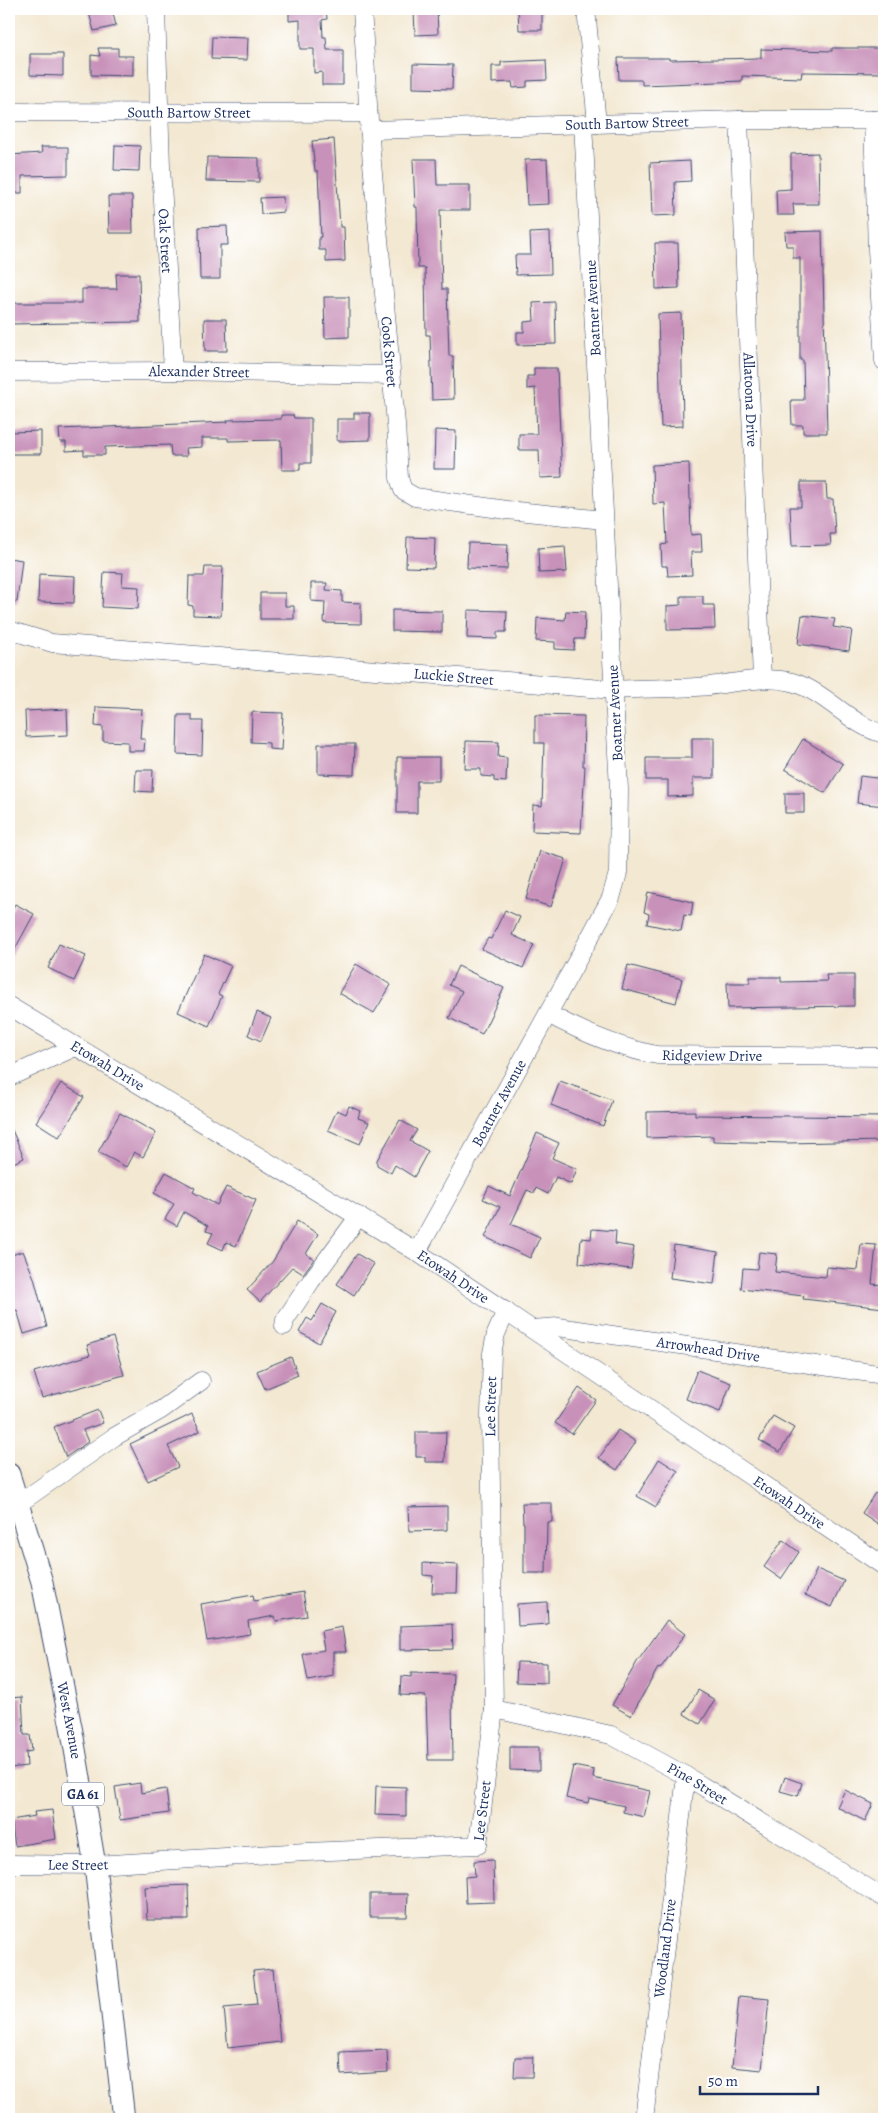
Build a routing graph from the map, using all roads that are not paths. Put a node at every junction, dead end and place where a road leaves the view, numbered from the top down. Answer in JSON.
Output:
{"nodes":[{"id":1,"x":156,"y":9,"type":"edge"},
{"id":2,"x":362,"y":9,"type":"edge"},
{"id":3,"x":586,"y":9,"type":"edge"},
{"id":4,"x":9,"y":112,"type":"edge"},
{"id":5,"x":159,"y":112,"type":"junction"},
{"id":6,"x":739,"y":120,"type":"junction"},
{"id":7,"x":879,"y":120,"type":"edge"},
{"id":8,"x":369,"y":121,"type":"junction"},
{"id":9,"x":590,"y":124,"type":"junction"},
{"id":10,"x":884,"y":361,"type":"edge"},
{"id":11,"x":173,"y":371,"type":"junction"},
{"id":12,"x":9,"y":372,"type":"edge"},
{"id":13,"x":390,"y":375,"type":"junction"},
{"id":14,"x":604,"y":520,"type":"junction"},
{"id":15,"x":9,"y":630,"type":"edge"},
{"id":16,"x":762,"y":679,"type":"junction"},
{"id":17,"x":614,"y":690,"type":"junction"},
{"id":18,"x":884,"y":734,"type":"edge"},
{"id":19,"x":9,"y":1006,"type":"edge"},
{"id":20,"x":548,"y":1014,"type":"junction"},
{"id":21,"x":75,"y":1047,"type":"junction"},
{"id":22,"x":884,"y":1057,"type":"edge"},
{"id":23,"x":9,"y":1077,"type":"edge"},
{"id":24,"x":359,"y":1216,"type":"junction"},
{"id":25,"x":417,"y":1252,"type":"junction"},
{"id":26,"x":506,"y":1311,"type":"junction"},
{"id":27,"x":284,"y":1326,"type":"dead end"},
{"id":28,"x":532,"y":1329,"type":"junction"},
{"id":29,"x":884,"y":1375,"type":"edge"},
{"id":30,"x":201,"y":1381,"type":"dead end"},
{"id":31,"x":9,"y":1474,"type":"edge"},
{"id":32,"x":18,"y":1504,"type":"junction"},
{"id":33,"x":884,"y":1566,"type":"edge"},
{"id":34,"x":494,"y":1709,"type":"junction"},
{"id":35,"x":686,"y":1776,"type":"junction"},
{"id":36,"x":9,"y":1864,"type":"edge"},
{"id":37,"x":95,"y":1865,"type":"junction"},
{"id":38,"x":884,"y":1898,"type":"edge"},
{"id":39,"x":124,"y":2119,"type":"edge"},
{"id":40,"x":644,"y":2119,"type":"edge"}],
"edges":[{"from":1,"to":5,"type":"street","name":"Oak Street"},
{"from":2,"to":8,"type":"street","name":"Cook Street"},
{"from":3,"to":9,"type":"street","name":"Boatner Avenue"},
{"from":4,"to":5,"type":"street","name":"South Bartow Street"},
{"from":5,"to":8,"type":"street","name":"South Bartow Street"},
{"from":5,"to":11,"type":"street","name":"Oak Street"},
{"from":6,"to":7,"type":"street","name":"South Bartow Street"},
{"from":6,"to":9,"type":"street","name":"South Bartow Street"},
{"from":6,"to":16,"type":"street","name":"Allatoona Drive"},
{"from":7,"to":10,"type":"street"},
{"from":8,"to":9,"type":"street","name":"South Bartow Street"},
{"from":8,"to":13,"type":"street","name":"Cook Street"},
{"from":9,"to":14,"type":"street","name":"Boatner Avenue"},
{"from":11,"to":12,"type":"street","name":"Alexander Street"},
{"from":11,"to":13,"type":"street","name":"Alexander Street"},
{"from":13,"to":14,"type":"street","name":"Cook Street"},
{"from":14,"to":17,"type":"street","name":"Boatner Avenue"},
{"from":15,"to":17,"type":"street","name":"Luckie Street"},
{"from":16,"to":17,"type":"street","name":"Luckie Street"},
{"from":16,"to":18,"type":"street","name":"Luckie Street"},
{"from":17,"to":20,"type":"street","name":"Boatner Avenue"},
{"from":19,"to":21,"type":"street","name":"Etowah Drive"},
{"from":20,"to":22,"type":"street","name":"Ridgeview Drive"},
{"from":20,"to":25,"type":"street","name":"Boatner Avenue"},
{"from":21,"to":23,"type":"street"},
{"from":21,"to":24,"type":"street","name":"Etowah Drive"},
{"from":24,"to":25,"type":"street","name":"Etowah Drive"},
{"from":24,"to":27,"type":"street"},
{"from":25,"to":26,"type":"street","name":"Etowah Drive"},
{"from":26,"to":28,"type":"street","name":"Etowah Drive"},
{"from":26,"to":34,"type":"street","name":"Lee Street"},
{"from":28,"to":29,"type":"street","name":"Arrowhead Drive"},
{"from":28,"to":33,"type":"street","name":"Etowah Drive"},
{"from":30,"to":32,"type":"street"},
{"from":31,"to":32,"type":"main road","name":"West Avenue","number":"GA 61"},
{"from":32,"to":37,"type":"main road","name":"West Avenue","number":"GA 61"},
{"from":34,"to":35,"type":"street","name":"Pine Street"},
{"from":34,"to":37,"type":"street","name":"Lee Street"},
{"from":35,"to":38,"type":"street","name":"Pine Street"},
{"from":35,"to":40,"type":"street","name":"Woodland Drive"},
{"from":36,"to":37,"type":"street","name":"Lee Street"},
{"from":37,"to":39,"type":"main road","name":"West Avenue","number":"GA 61"}]}
